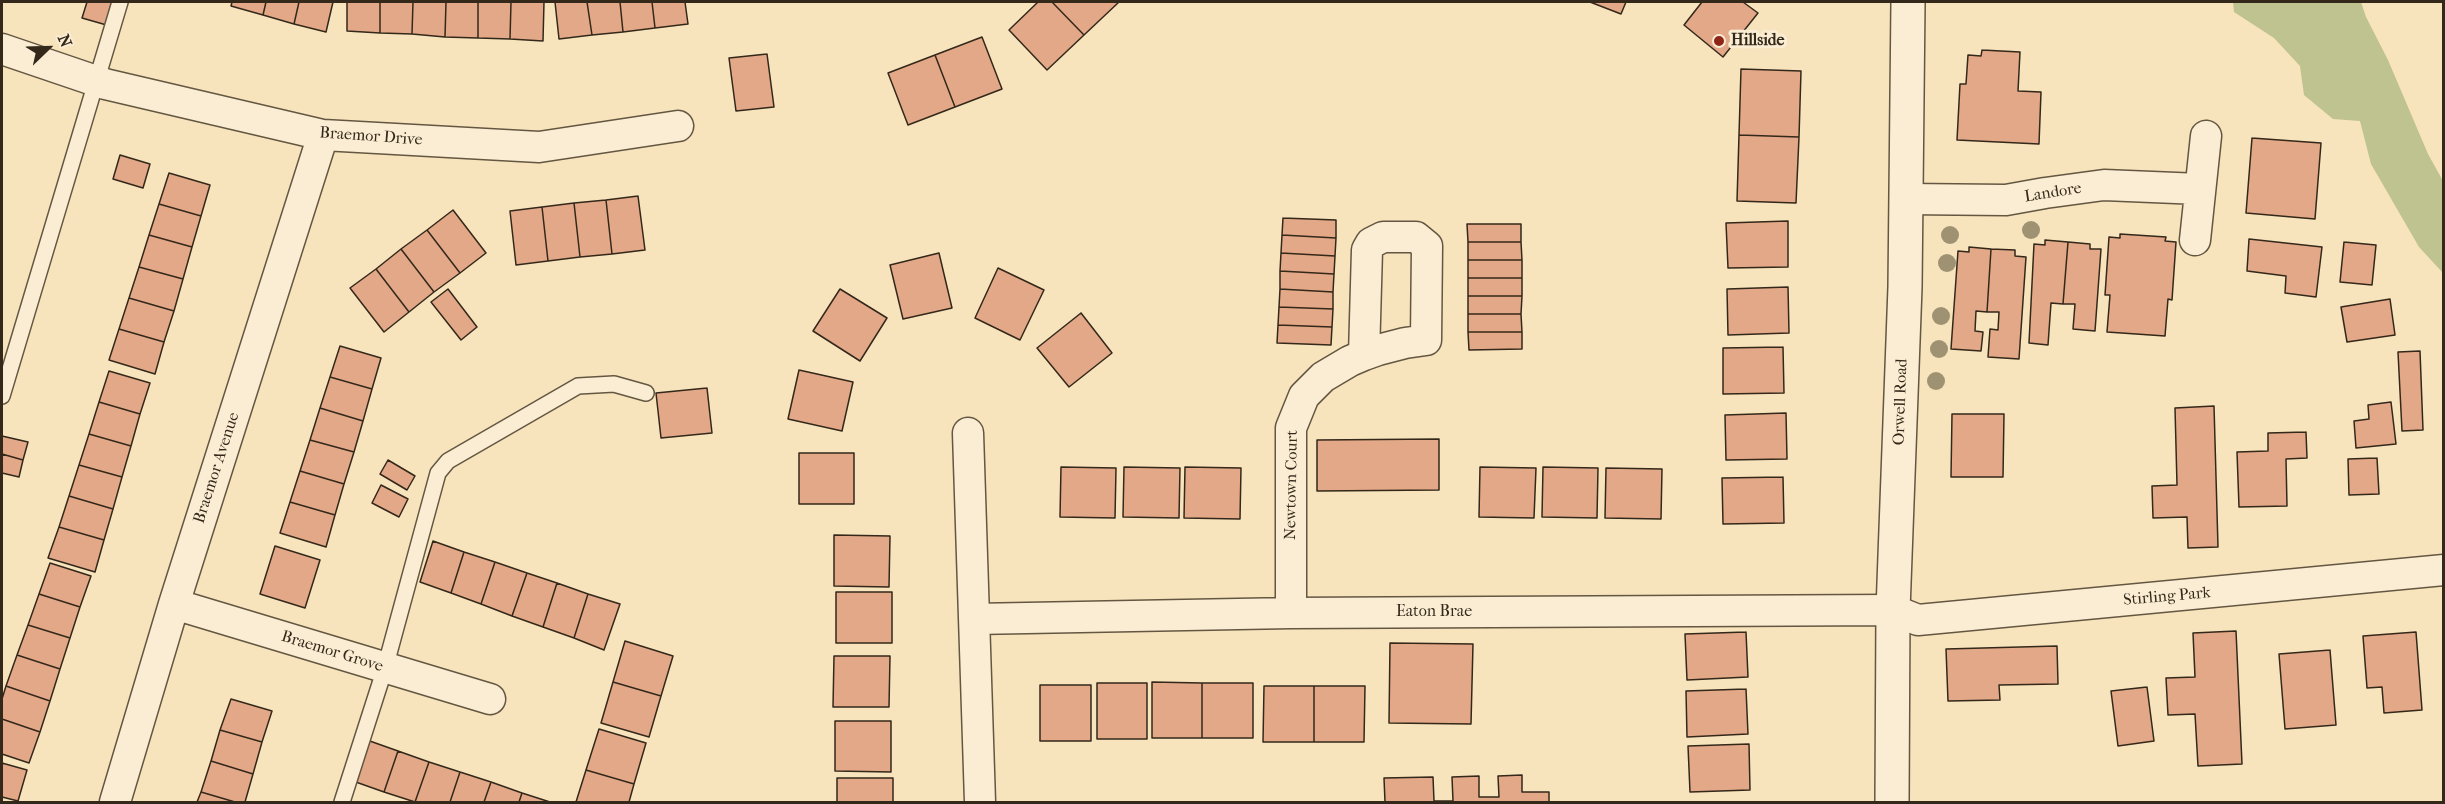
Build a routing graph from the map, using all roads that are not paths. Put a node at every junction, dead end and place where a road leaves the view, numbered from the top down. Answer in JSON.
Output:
{"nodes":[{"id":1,"x":120,"y":2,"type":"edge"},
{"id":2,"x":1908,"y":2,"type":"edge"},
{"id":3,"x":2,"y":49,"type":"edge"},
{"id":4,"x":98,"y":81,"type":"junction"},
{"id":5,"x":678,"y":126,"type":"dead end"},
{"id":6,"x":323,"y":135,"type":"junction"},
{"id":7,"x":2206,"y":136,"type":"dead end"},
{"id":8,"x":2200,"y":189,"type":"junction"},
{"id":9,"x":1906,"y":199,"type":"junction"},
{"id":10,"x":2195,"y":240,"type":"dead end"},
{"id":11,"x":1364,"y":355,"type":"dead end"},
{"id":12,"x":646,"y":393,"type":"dead end"},
{"id":13,"x":2,"y":396,"type":"edge"},
{"id":14,"x":968,"y":433,"type":"dead end"},
{"id":15,"x":2444,"y":570,"type":"edge"},
{"id":16,"x":174,"y":604,"type":"junction"},
{"id":17,"x":1893,"y":610,"type":"junction"},
{"id":18,"x":1291,"y":613,"type":"junction"},
{"id":19,"x":974,"y":618,"type":"junction"},
{"id":20,"x":385,"y":668,"type":"junction"},
{"id":21,"x":490,"y":699,"type":"dead end"},
{"id":22,"x":115,"y":802,"type":"edge"},
{"id":23,"x":342,"y":802,"type":"edge"},
{"id":24,"x":980,"y":802,"type":"edge"},
{"id":25,"x":1892,"y":802,"type":"edge"}],
"edges":[{"from":1,"to":4,"type":"lane"},
{"from":2,"to":9,"type":"street","name":"Orwell Road"},
{"from":3,"to":4,"type":"street","name":"Braemor Drive"},
{"from":4,"to":6,"type":"street","name":"Braemor Drive"},
{"from":4,"to":13,"type":"lane"},
{"from":5,"to":6,"type":"street","name":"Braemor Drive"},
{"from":6,"to":16,"type":"street","name":"Braemor Avenue"},
{"from":7,"to":8,"type":"street"},
{"from":8,"to":9,"type":"street","name":"Landore"},
{"from":8,"to":10,"type":"street"},
{"from":9,"to":17,"type":"street","name":"Orwell Road"},
{"from":11,"to":18,"type":"street","name":"Newtown Court"},
{"from":12,"to":20,"type":"lane"},
{"from":14,"to":19,"type":"street"},
{"from":15,"to":17,"type":"street","name":"Stirling Park"},
{"from":16,"to":20,"type":"street","name":"Braemor Grove"},
{"from":16,"to":22,"type":"street","name":"Braemor Avenue"},
{"from":17,"to":18,"type":"street","name":"Eaton Brae"},
{"from":17,"to":25,"type":"street","name":"Orwell Road"},
{"from":18,"to":19,"type":"street","name":"Eaton Brae"},
{"from":19,"to":24,"type":"street"},
{"from":20,"to":21,"type":"street","name":"Braemor Grove"},
{"from":20,"to":23,"type":"lane"}]}
